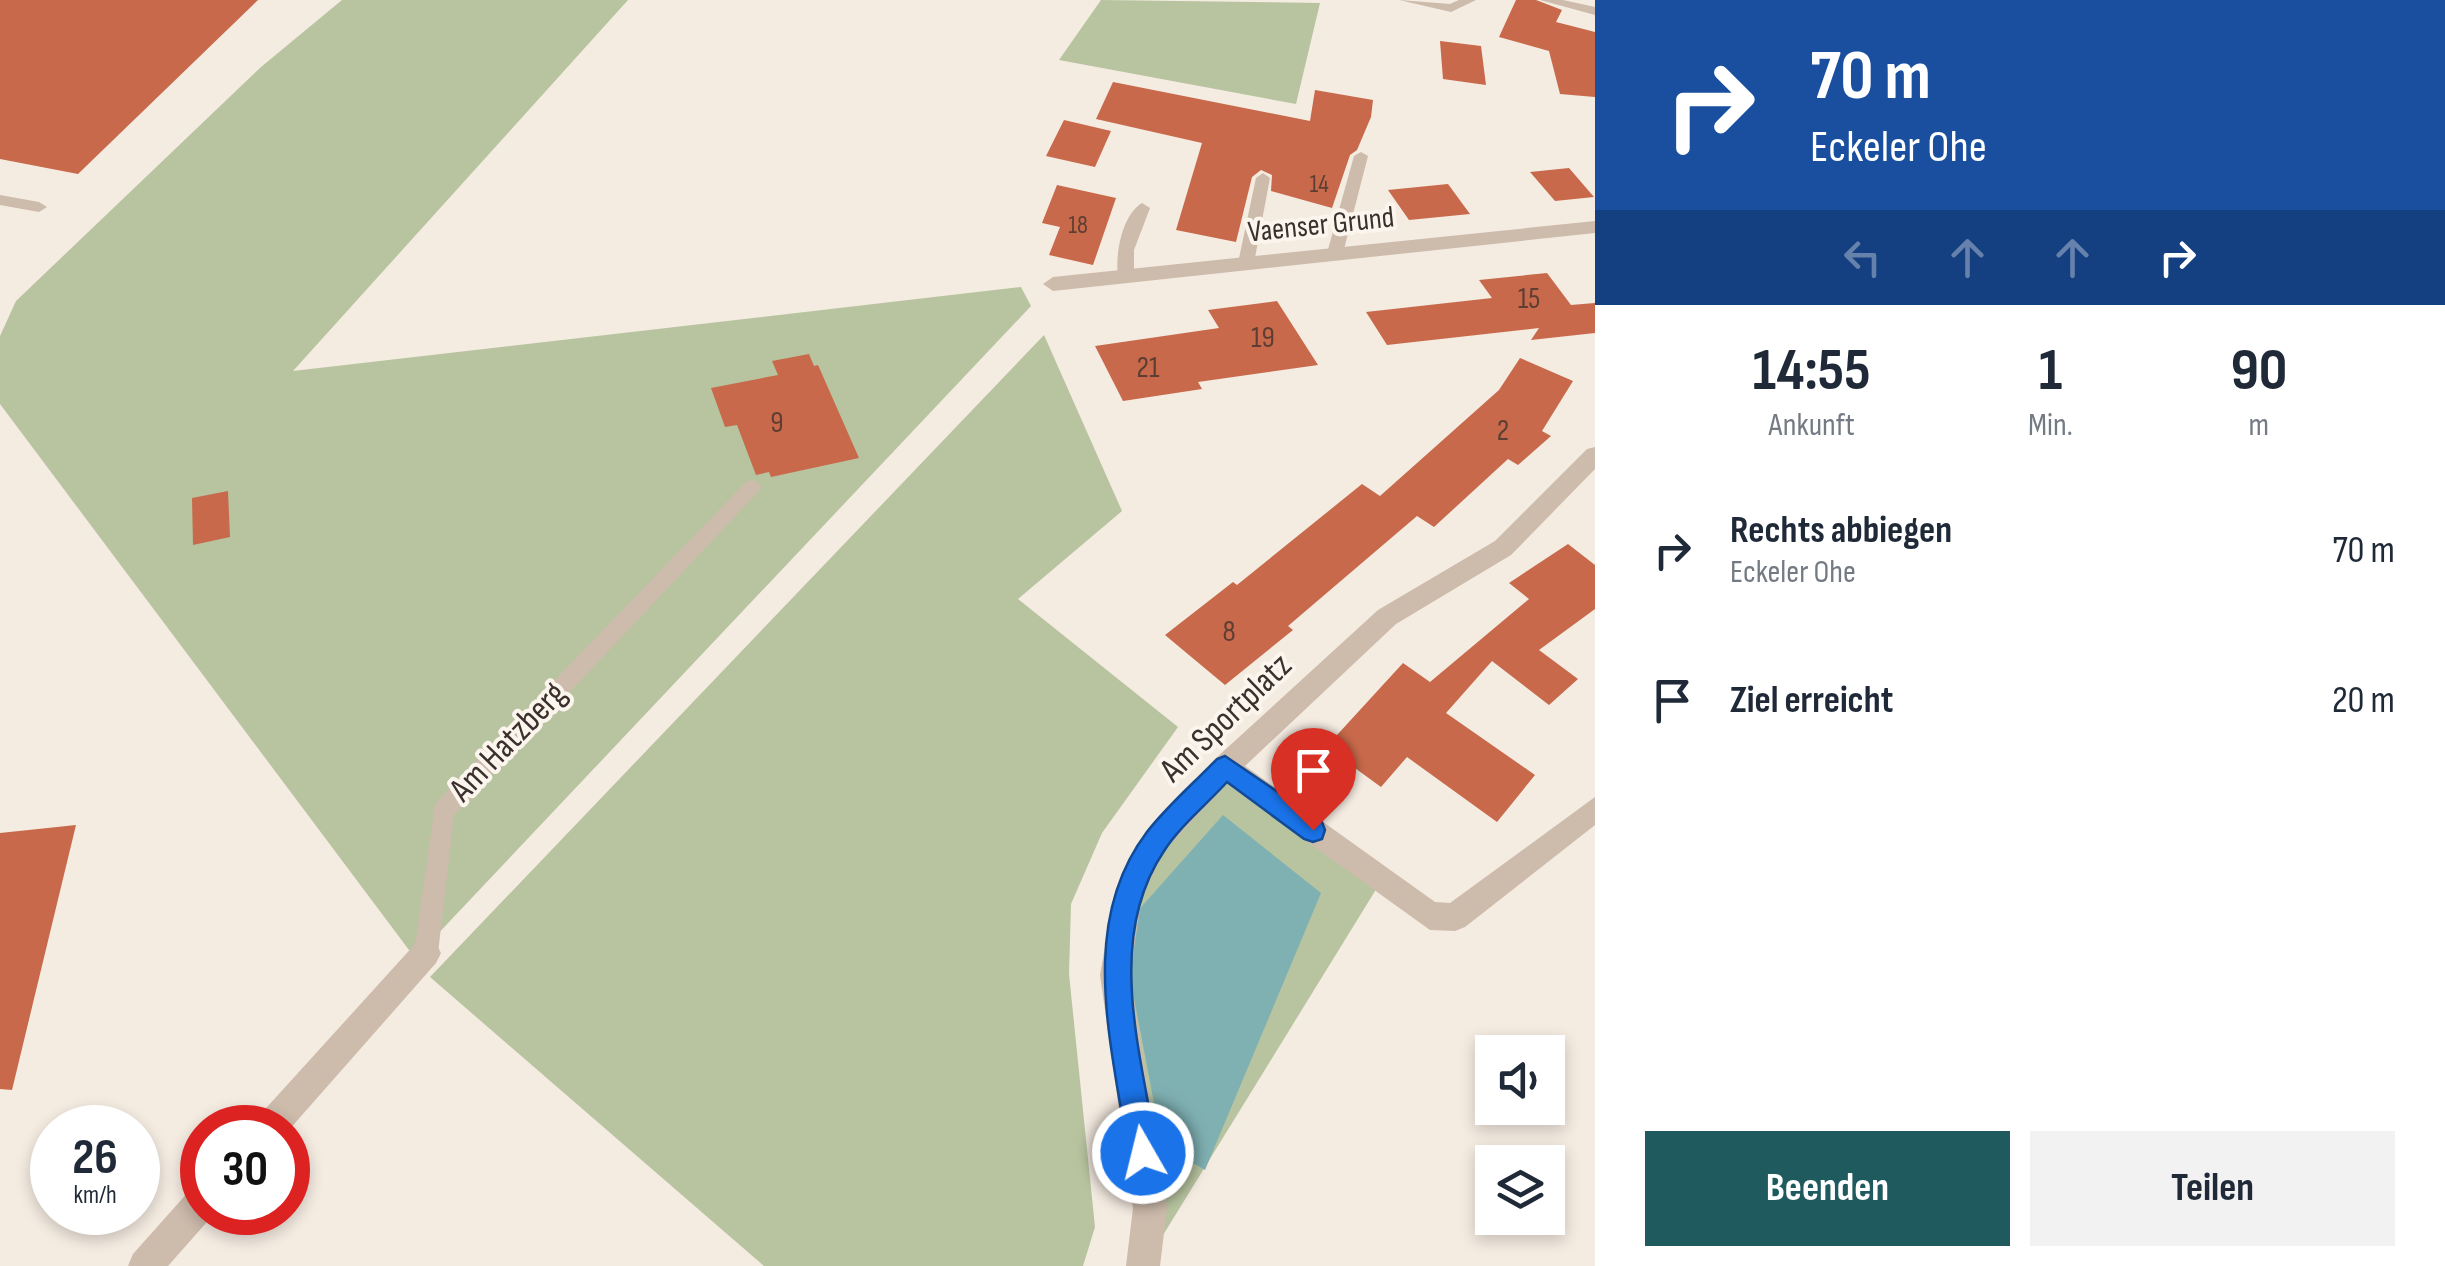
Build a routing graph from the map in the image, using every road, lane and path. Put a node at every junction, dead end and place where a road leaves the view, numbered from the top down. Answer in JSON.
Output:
{"nodes":[{"id":1,"x":1405,"y":0,"type":"edge"},
{"id":2,"x":1470,"y":0,"type":"edge"},
{"id":3,"x":1546,"y":0,"type":"edge"},
{"id":4,"x":1595,"y":11,"type":"edge"},
{"id":5,"x":1360,"y":156,"type":"dead end"},
{"id":6,"x":1264,"y":178,"type":"dead end"},
{"id":7,"x":0,"y":200,"type":"edge"},
{"id":8,"x":39,"y":207,"type":"dead end"},
{"id":9,"x":1142,"y":208,"type":"dead end"},
{"id":10,"x":1595,"y":227,"type":"edge"},
{"id":11,"x":1335,"y":253,"type":"junction"},
{"id":12,"x":1246,"y":263,"type":"junction"},
{"id":13,"x":1126,"y":276,"type":"junction"},
{"id":14,"x":1053,"y":284,"type":"dead end"},
{"id":15,"x":1595,"y":456,"type":"edge"},
{"id":16,"x":752,"y":487,"type":"dead end"},
{"id":17,"x":1225,"y":767,"type":"junction"},
{"id":18,"x":1595,"y":810,"type":"edge"},
{"id":19,"x":426,"y":953,"type":"joint"},
{"id":20,"x":290,"y":1105,"type":"edge"},
{"id":21,"x":180,"y":1227,"type":"edge"},
{"id":22,"x":145,"y":1266,"type":"edge"},
{"id":23,"x":1143,"y":1266,"type":"edge"}],
"edges":[{"from":1,"to":2,"type":"lane"},
{"from":3,"to":4,"type":"lane"},
{"from":5,"to":11,"type":"lane"},
{"from":6,"to":12,"type":"lane"},
{"from":7,"to":8,"type":"lane"},
{"from":9,"to":13,"type":"lane"},
{"from":10,"to":11,"type":"street","name":"Vaenser Grund"},
{"from":11,"to":12,"type":"street","name":"Vaenser Grund"},
{"from":12,"to":13,"type":"street","name":"Vaenser Grund"},
{"from":13,"to":14,"type":"street","name":"Vaenser Grund"},
{"from":15,"to":17,"type":"street","name":"Am Sportplatz"},
{"from":16,"to":19,"type":"lane","name":"Am Hatzberg"},
{"from":17,"to":18,"type":"street"},
{"from":17,"to":23,"type":"street","name":"Am Sportplatz"},
{"from":19,"to":20,"type":"street","name":"Am Hatzberg"},
{"from":21,"to":22,"type":"street"}]}
